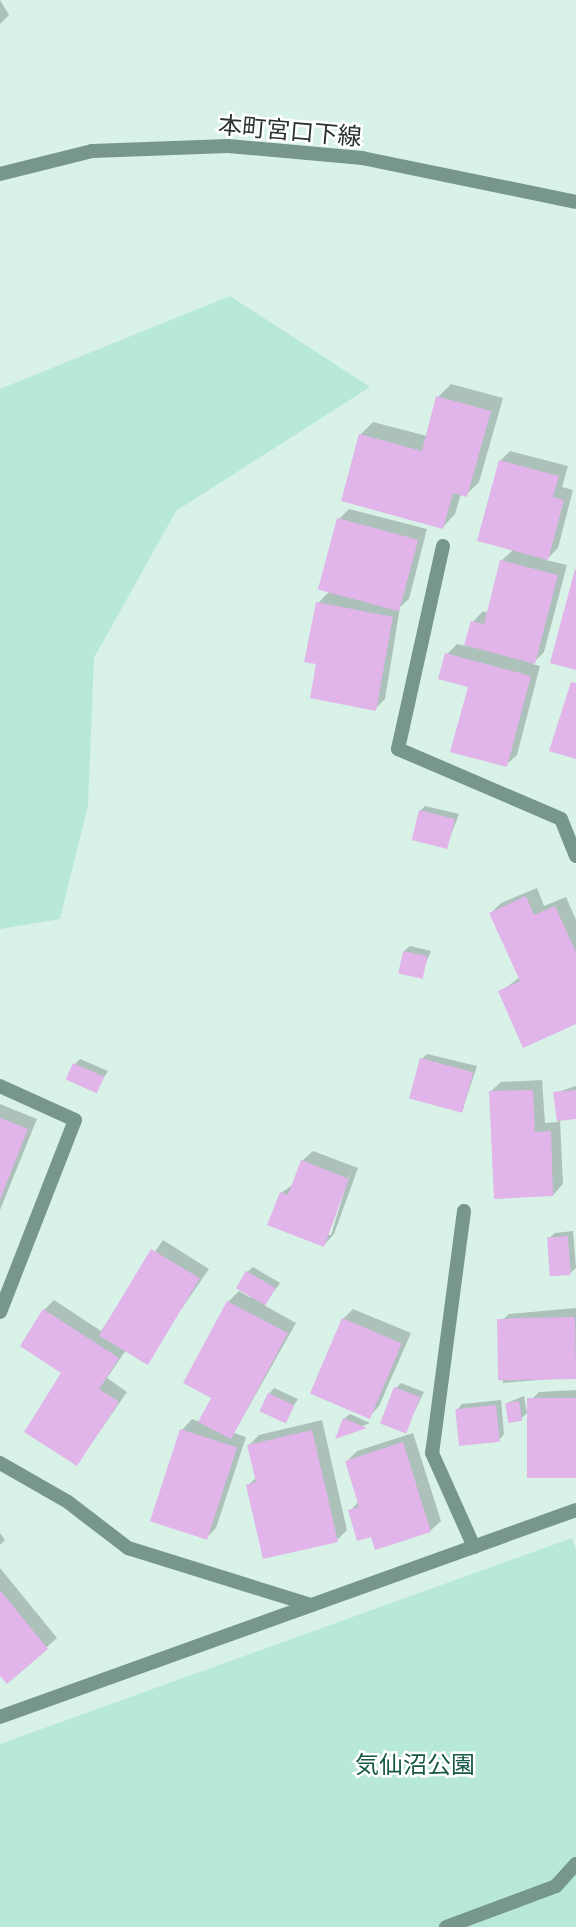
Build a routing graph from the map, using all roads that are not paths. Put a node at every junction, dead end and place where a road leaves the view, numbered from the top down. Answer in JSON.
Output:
{"nodes":[{"id":1,"x":0,"y":174,"type":"edge"},
{"id":2,"x":576,"y":202,"type":"edge"},
{"id":3,"x":443,"y":546,"type":"dead end"},
{"id":4,"x":576,"y":856,"type":"edge"},
{"id":5,"x":0,"y":1086,"type":"edge"},
{"id":6,"x":464,"y":1211,"type":"dead end"},
{"id":7,"x":0,"y":1312,"type":"edge"},
{"id":8,"x":0,"y":1463,"type":"edge"},
{"id":9,"x":576,"y":1510,"type":"edge"},
{"id":10,"x":474,"y":1547,"type":"junction"},
{"id":11,"x":311,"y":1605,"type":"junction"},
{"id":12,"x":0,"y":1717,"type":"edge"},
{"id":13,"x":576,"y":1864,"type":"edge"},
{"id":14,"x":446,"y":1927,"type":"edge"}],
"edges":[{"from":1,"to":2,"type":"street","name":"本町宮口下線"},
{"from":3,"to":4,"type":"street"},
{"from":5,"to":7,"type":"street"},
{"from":6,"to":10,"type":"street"},
{"from":8,"to":11,"type":"street"},
{"from":9,"to":10,"type":"street"},
{"from":10,"to":11,"type":"street"},
{"from":11,"to":12,"type":"street"},
{"from":13,"to":14,"type":"street"}]}
